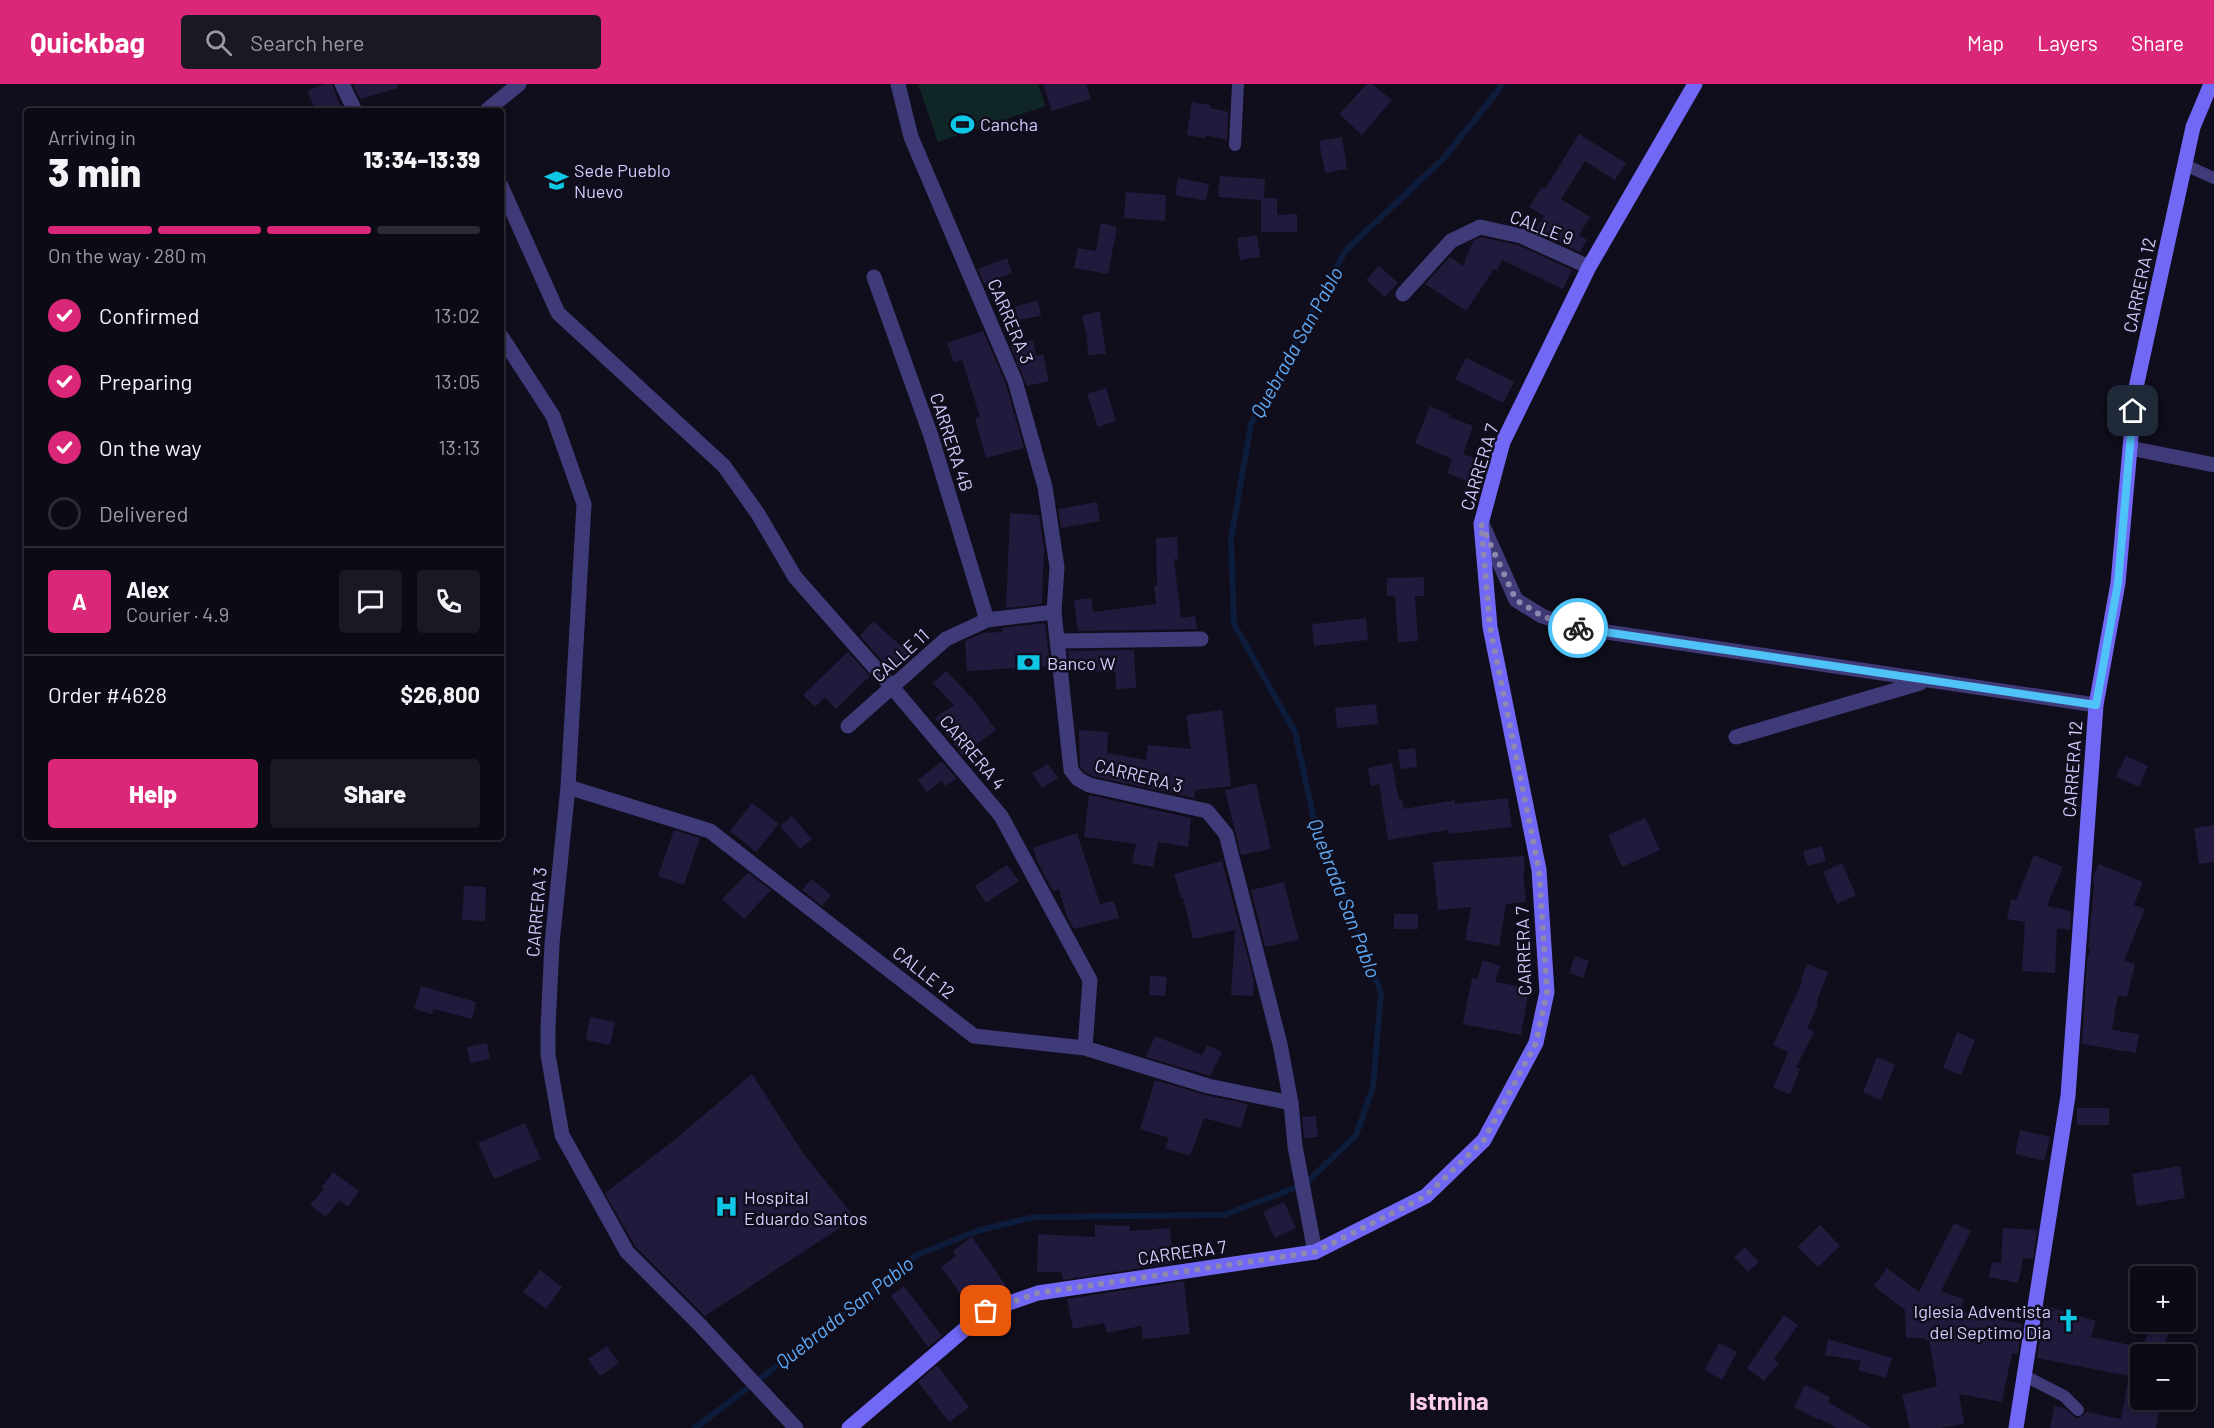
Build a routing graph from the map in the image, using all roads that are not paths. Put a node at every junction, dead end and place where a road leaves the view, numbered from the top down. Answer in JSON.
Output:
{"nodes":[{"id":1,"x":342,"y":84,"type":"edge"},
{"id":2,"x":519,"y":84,"type":"edge"},
{"id":3,"x":898,"y":84,"type":"edge"},
{"id":4,"x":1238,"y":84,"type":"edge"},
{"id":5,"x":1695,"y":84,"type":"edge"},
{"id":6,"x":2211,"y":90,"type":"edge"},
{"id":7,"x":354,"y":108,"type":"edge"},
{"id":8,"x":490,"y":108,"type":"edge"},
{"id":9,"x":1235,"y":145,"type":"dead end"},
{"id":10,"x":2185,"y":165,"type":"junction"},
{"id":11,"x":2214,"y":178,"type":"edge"},
{"id":12,"x":504,"y":193,"type":"edge"},
{"id":13,"x":1589,"y":267,"type":"junction"},
{"id":14,"x":874,"y":277,"type":"dead end"},
{"id":15,"x":1403,"y":294,"type":"dead end"},
{"id":16,"x":504,"y":341,"type":"edge"},
{"id":17,"x":2130,"y":448,"type":"junction"},
{"id":18,"x":2214,"y":465,"type":"edge"},
{"id":19,"x":1481,"y":524,"type":"junction"},
{"id":20,"x":1054,"y":612,"type":"junction"},
{"id":21,"x":987,"y":620,"type":"junction"},
{"id":22,"x":1201,"y":639,"type":"dead end"},
{"id":23,"x":1058,"y":641,"type":"junction"},
{"id":24,"x":1926,"y":681,"type":"junction"},
{"id":25,"x":892,"y":687,"type":"junction"},
{"id":26,"x":2096,"y":705,"type":"junction"},
{"id":27,"x":848,"y":726,"type":"dead end"},
{"id":28,"x":1736,"y":737,"type":"dead end"},
{"id":29,"x":568,"y":787,"type":"junction"},
{"id":30,"x":1084,"y":1048,"type":"junction"},
{"id":31,"x":1291,"y":1103,"type":"junction"},
{"id":32,"x":1315,"y":1252,"type":"junction"},
{"id":33,"x":2025,"y":1376,"type":"junction"},
{"id":34,"x":2078,"y":1410,"type":"dead end"},
{"id":35,"x":796,"y":1428,"type":"edge"},
{"id":36,"x":849,"y":1428,"type":"edge"},
{"id":37,"x":2016,"y":1428,"type":"edge"}],
"edges":[{"from":1,"to":7,"type":"street"},
{"from":2,"to":8,"type":"street"},
{"from":3,"to":20,"type":"street","name":"CARRERA 3"},
{"from":4,"to":9,"type":"lane"},
{"from":5,"to":13,"type":"main road","name":"CARRERA 7"},
{"from":6,"to":10,"type":"main road","name":"CARRERA 12"},
{"from":10,"to":11,"type":"lane"},
{"from":10,"to":17,"type":"main road","name":"CARRERA 12"},
{"from":12,"to":25,"type":"street","name":"CARRERA 4"},
{"from":13,"to":15,"type":"street","name":"CALLE 9"},
{"from":13,"to":19,"type":"main road","name":"CARRERA 7"},
{"from":14,"to":21,"type":"street","name":"CARRERA 4B"},
{"from":16,"to":29,"type":"street","name":"CARRERA 3"},
{"from":17,"to":18,"type":"street"},
{"from":17,"to":26,"type":"main road","name":"CARRERA 12"},
{"from":19,"to":24,"type":"street"},
{"from":19,"to":32,"type":"main road","name":"CARRERA 7"},
{"from":20,"to":21,"type":"street","name":"CALLE 11"},
{"from":20,"to":23,"type":"street","name":"CARRERA 3"},
{"from":21,"to":25,"type":"street","name":"CALLE 11"},
{"from":22,"to":23,"type":"street"},
{"from":23,"to":31,"type":"street","name":"CARRERA 3"},
{"from":24,"to":26,"type":"street"},
{"from":24,"to":28,"type":"street"},
{"from":25,"to":27,"type":"street","name":"CALLE 11"},
{"from":25,"to":30,"type":"street","name":"CARRERA 4"},
{"from":26,"to":33,"type":"main road","name":"CARRERA 12"},
{"from":29,"to":30,"type":"street","name":"CALLE 12"},
{"from":29,"to":35,"type":"street","name":"CARRERA 3"},
{"from":30,"to":31,"type":"street","name":"CALLE 12"},
{"from":31,"to":32,"type":"street","name":"CARRERA 3"},
{"from":32,"to":36,"type":"main road","name":"CARRERA 7"},
{"from":33,"to":34,"type":"lane"},
{"from":33,"to":37,"type":"main road","name":"CARRERA 12"}]}
